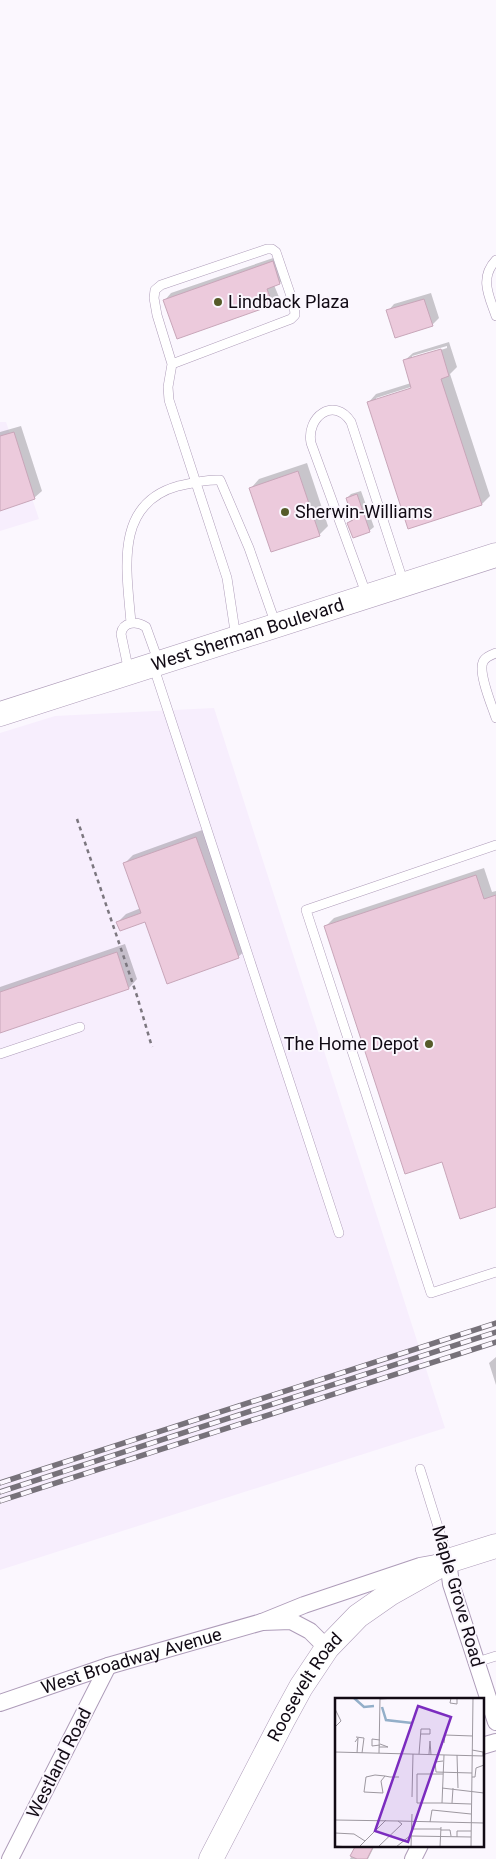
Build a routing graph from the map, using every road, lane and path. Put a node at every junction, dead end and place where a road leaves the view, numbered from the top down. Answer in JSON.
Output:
{"nodes":[{"id":1,"x":496,"y":260,"type":"edge"},
{"id":2,"x":496,"y":316,"type":"edge"},
{"id":3,"x":172,"y":364,"type":"junction"},
{"id":4,"x":195,"y":482,"type":"junction"},
{"id":5,"x":496,"y":555,"type":"edge"},
{"id":6,"x":404,"y":584,"type":"junction"},
{"id":7,"x":367,"y":596,"type":"junction"},
{"id":8,"x":131,"y":623,"type":"junction"},
{"id":9,"x":276,"y":625,"type":"junction"},
{"id":10,"x":236,"y":638,"type":"junction"},
{"id":11,"x":496,"y":653,"type":"edge"},
{"id":12,"x":156,"y":664,"type":"junction"},
{"id":13,"x":129,"y":673,"type":"junction"},
{"id":14,"x":0,"y":714,"type":"edge"},
{"id":15,"x":496,"y":718,"type":"edge"},
{"id":16,"x":77,"y":819,"type":"dead end"},
{"id":17,"x":496,"y":845,"type":"edge"},
{"id":18,"x":80,"y":1027,"type":"dead end"},
{"id":19,"x":152,"y":1047,"type":"dead end"},
{"id":20,"x":0,"y":1054,"type":"edge"},
{"id":21,"x":339,"y":1233,"type":"dead end"},
{"id":22,"x":496,"y":1272,"type":"edge"},
{"id":23,"x":420,"y":1469,"type":"dead end"},
{"id":24,"x":496,"y":1546,"type":"edge"},
{"id":25,"x":448,"y":1561,"type":"junction"},
{"id":26,"x":262,"y":1622,"type":"junction"},
{"id":27,"x":327,"y":1648,"type":"junction"},
{"id":28,"x":496,"y":1656,"type":"edge"},
{"id":29,"x":477,"y":1662,"type":"junction"},
{"id":30,"x":108,"y":1666,"type":"junction"},
{"id":31,"x":0,"y":1703,"type":"edge"},
{"id":32,"x":496,"y":1722,"type":"edge"},
{"id":33,"x":420,"y":1846,"type":"edge"},
{"id":34,"x":10,"y":1859,"type":"edge"},
{"id":35,"x":211,"y":1859,"type":"edge"},
{"id":36,"x":413,"y":1859,"type":"edge"}],
"edges":[{"from":1,"to":2,"type":"lane"},
{"from":3,"to":3,"type":"lane"},
{"from":3,"to":4,"type":"lane"},
{"from":4,"to":8,"type":"lane"},
{"from":4,"to":9,"type":"lane"},
{"from":4,"to":10,"type":"lane"},
{"from":5,"to":6,"type":"main road","name":"West Sherman Boulevard"},
{"from":6,"to":7,"type":"main road","name":"West Sherman Boulevard"},
{"from":6,"to":7,"type":"lane"},
{"from":7,"to":9,"type":"main road","name":"West Sherman Boulevard"},
{"from":8,"to":12,"type":"lane"},
{"from":8,"to":13,"type":"lane"},
{"from":9,"to":10,"type":"main road","name":"West Sherman Boulevard"},
{"from":10,"to":12,"type":"main road","name":"West Sherman Boulevard"},
{"from":11,"to":15,"type":"lane"},
{"from":12,"to":13,"type":"main road","name":"West Sherman Boulevard"},
{"from":12,"to":21,"type":"lane"},
{"from":13,"to":14,"type":"main road","name":"West Sherman Boulevard"},
{"from":16,"to":19,"type":"path"},
{"from":17,"to":22,"type":"lane"},
{"from":18,"to":20,"type":"lane"},
{"from":23,"to":25,"type":"lane","name":"Maple Grove Road"},
{"from":24,"to":25,"type":"main road","name":"West Broadway Avenue"},
{"from":25,"to":26,"type":"street","name":"West Broadway Avenue"},
{"from":25,"to":27,"type":"main road","name":"Roosevelt Road"},
{"from":25,"to":29,"type":"street","name":"Maple Grove Road"},
{"from":26,"to":27,"type":"street","name":"West Broadway Avenue"},
{"from":26,"to":30,"type":"street","name":"West Broadway Avenue"},
{"from":27,"to":35,"type":"main road","name":"Roosevelt Road"},
{"from":28,"to":29,"type":"lane"},
{"from":29,"to":32,"type":"street","name":"Maple Grove Road"},
{"from":30,"to":31,"type":"street","name":"West Broadway Avenue"},
{"from":30,"to":34,"type":"street","name":"Westland Road"},
{"from":33,"to":36,"type":"street"}]}
